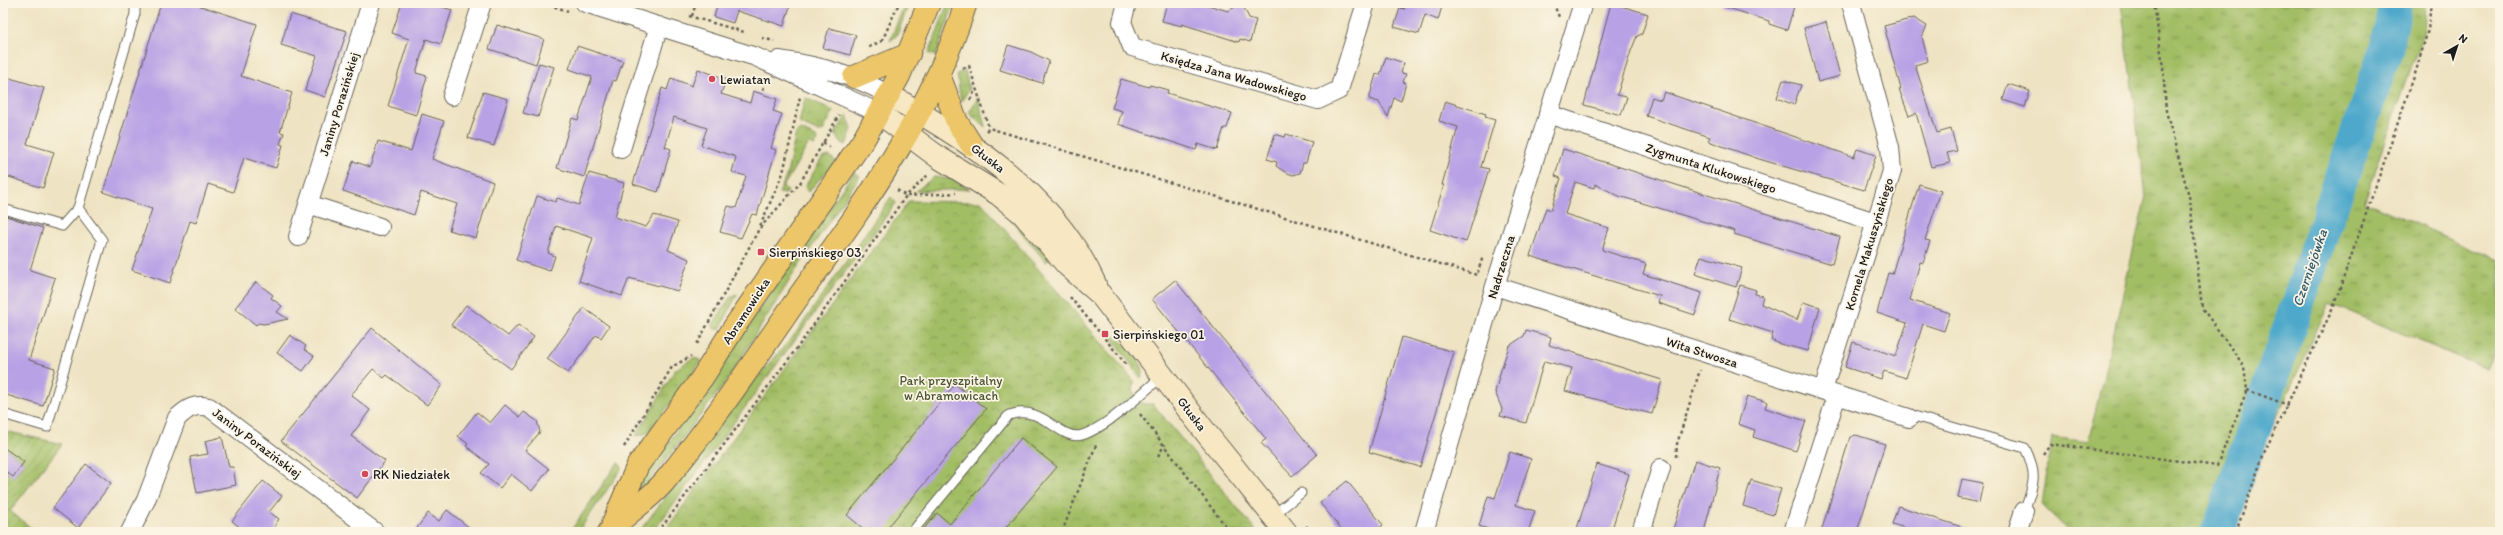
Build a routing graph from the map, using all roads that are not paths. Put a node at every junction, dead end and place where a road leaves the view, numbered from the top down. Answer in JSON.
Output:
{"nodes":[{"id":1,"x":135,"y":3,"type":"edge"},
{"id":2,"x":371,"y":3,"type":"edge"},
{"id":3,"x":482,"y":3,"type":"edge"},
{"id":4,"x":584,"y":3,"type":"edge"},
{"id":5,"x":929,"y":3,"type":"edge"},
{"id":6,"x":966,"y":3,"type":"edge"},
{"id":7,"x":1127,"y":3,"type":"edge"},
{"id":8,"x":1366,"y":3,"type":"edge"},
{"id":9,"x":1851,"y":3,"type":"edge"},
{"id":10,"x":1579,"y":4,"type":"edge"},
{"id":11,"x":659,"y":26,"type":"junction"},
{"id":12,"x":909,"y":54,"type":"junction"},
{"id":13,"x":756,"y":57,"type":"junction"},
{"id":14,"x":939,"y":75,"type":"junction"},
{"id":15,"x":854,"y":77,"type":"junction"},
{"id":16,"x":452,"y":96,"type":"dead end"},
{"id":17,"x":884,"y":104,"type":"junction"},
{"id":18,"x":920,"y":112,"type":"junction"},
{"id":19,"x":1548,"y":114,"type":"junction"},
{"id":20,"x":908,"y":135,"type":"junction"},
{"id":21,"x":978,"y":138,"type":"junction"},
{"id":22,"x":621,"y":149,"type":"dead end"},
{"id":23,"x":308,"y":204,"type":"junction"},
{"id":24,"x":78,"y":208,"type":"junction"},
{"id":25,"x":3,"y":209,"type":"edge"},
{"id":26,"x":1874,"y":222,"type":"junction"},
{"id":27,"x":380,"y":227,"type":"dead end"},
{"id":28,"x":298,"y":237,"type":"dead end"},
{"id":29,"x":1495,"y":286,"type":"junction"},
{"id":30,"x":1100,"y":294,"type":"junction"},
{"id":31,"x":1163,"y":375,"type":"junction"},
{"id":32,"x":1830,"y":393,"type":"junction"},
{"id":33,"x":3,"y":414,"type":"edge"},
{"id":34,"x":1909,"y":418,"type":"joint"},
{"id":35,"x":1668,"y":464,"type":"road end"},
{"id":36,"x":1301,"y":493,"type":"dead end"},
{"id":37,"x":2024,"y":511,"type":"joint"},
{"id":38,"x":1279,"y":524,"type":"edge"},
{"id":39,"x":609,"y":531,"type":"edge"},
{"id":40,"x":130,"y":532,"type":"edge"},
{"id":41,"x":375,"y":532,"type":"edge"},
{"id":42,"x":912,"y":532,"type":"edge"},
{"id":43,"x":1424,"y":532,"type":"edge"},
{"id":44,"x":1641,"y":532,"type":"edge"},
{"id":45,"x":1793,"y":532,"type":"edge"},
{"id":46,"x":2017,"y":532,"type":"edge"}],
"edges":[{"from":1,"to":24,"type":"lane"},
{"from":2,"to":23,"type":"street","name":"Janiny Porazińskiej"},
{"from":3,"to":16,"type":"street"},
{"from":4,"to":11,"type":"street"},
{"from":5,"to":12,"type":"main road","name":"Abramowicka"},
{"from":6,"to":14,"type":"main road","name":"Abramowicka"},
{"from":7,"to":8,"type":"street","name":"Księdza Jana Wadowskiego"},
{"from":9,"to":26,"type":"street","name":"Kornela Makuszyńskiego"},
{"from":10,"to":19,"type":"street","name":"Nadrzeczna"},
{"from":11,"to":13,"type":"street"},
{"from":11,"to":22,"type":"street"},
{"from":12,"to":15,"type":"main road"},
{"from":12,"to":17,"type":"main road","name":"Abramowicka"},
{"from":13,"to":15,"type":"street"},
{"from":13,"to":17,"type":"street"},
{"from":14,"to":18,"type":"main road","name":"Abramowicka"},
{"from":14,"to":21,"type":"main road"},
{"from":15,"to":17,"type":"street"},
{"from":17,"to":18,"type":"street","name":"Głuska"},
{"from":17,"to":20,"type":"street","name":"Głuska"},
{"from":17,"to":39,"type":"main road","name":"Abramowicka"},
{"from":18,"to":20,"type":"main road","name":"Abramowicka"},
{"from":18,"to":21,"type":"street","name":"Głuska"},
{"from":19,"to":26,"type":"street","name":"Zygmunta Klukowskiego"},
{"from":19,"to":29,"type":"street","name":"Nadrzeczna"},
{"from":20,"to":30,"type":"street","name":"Głuska"},
{"from":20,"to":39,"type":"main road","name":"Abramowicka"},
{"from":21,"to":30,"type":"street","name":"Głuska"},
{"from":23,"to":27,"type":"street"},
{"from":23,"to":28,"type":"street","name":"Janiny Porazińskiej"},
{"from":24,"to":25,"type":"lane"},
{"from":24,"to":33,"type":"lane"},
{"from":26,"to":32,"type":"street","name":"Kornela Makuszyńskiego"},
{"from":29,"to":32,"type":"street","name":"Wita Stwosza"},
{"from":29,"to":43,"type":"street","name":"Nadrzeczna"},
{"from":30,"to":31,"type":"street","name":"Głuska"},
{"from":31,"to":38,"type":"street","name":"Głuska"},
{"from":31,"to":42,"type":"lane"},
{"from":32,"to":34,"type":"street","name":"Wita Stwosza"},
{"from":32,"to":45,"type":"street","name":"Kornela Makuszyńskiego"},
{"from":34,"to":37,"type":"lane"},
{"from":35,"to":44,"type":"street"},
{"from":36,"to":38,"type":"lane"},
{"from":37,"to":46,"type":"street"},
{"from":40,"to":41,"type":"street","name":"Janiny Porazińskiej"}]}
